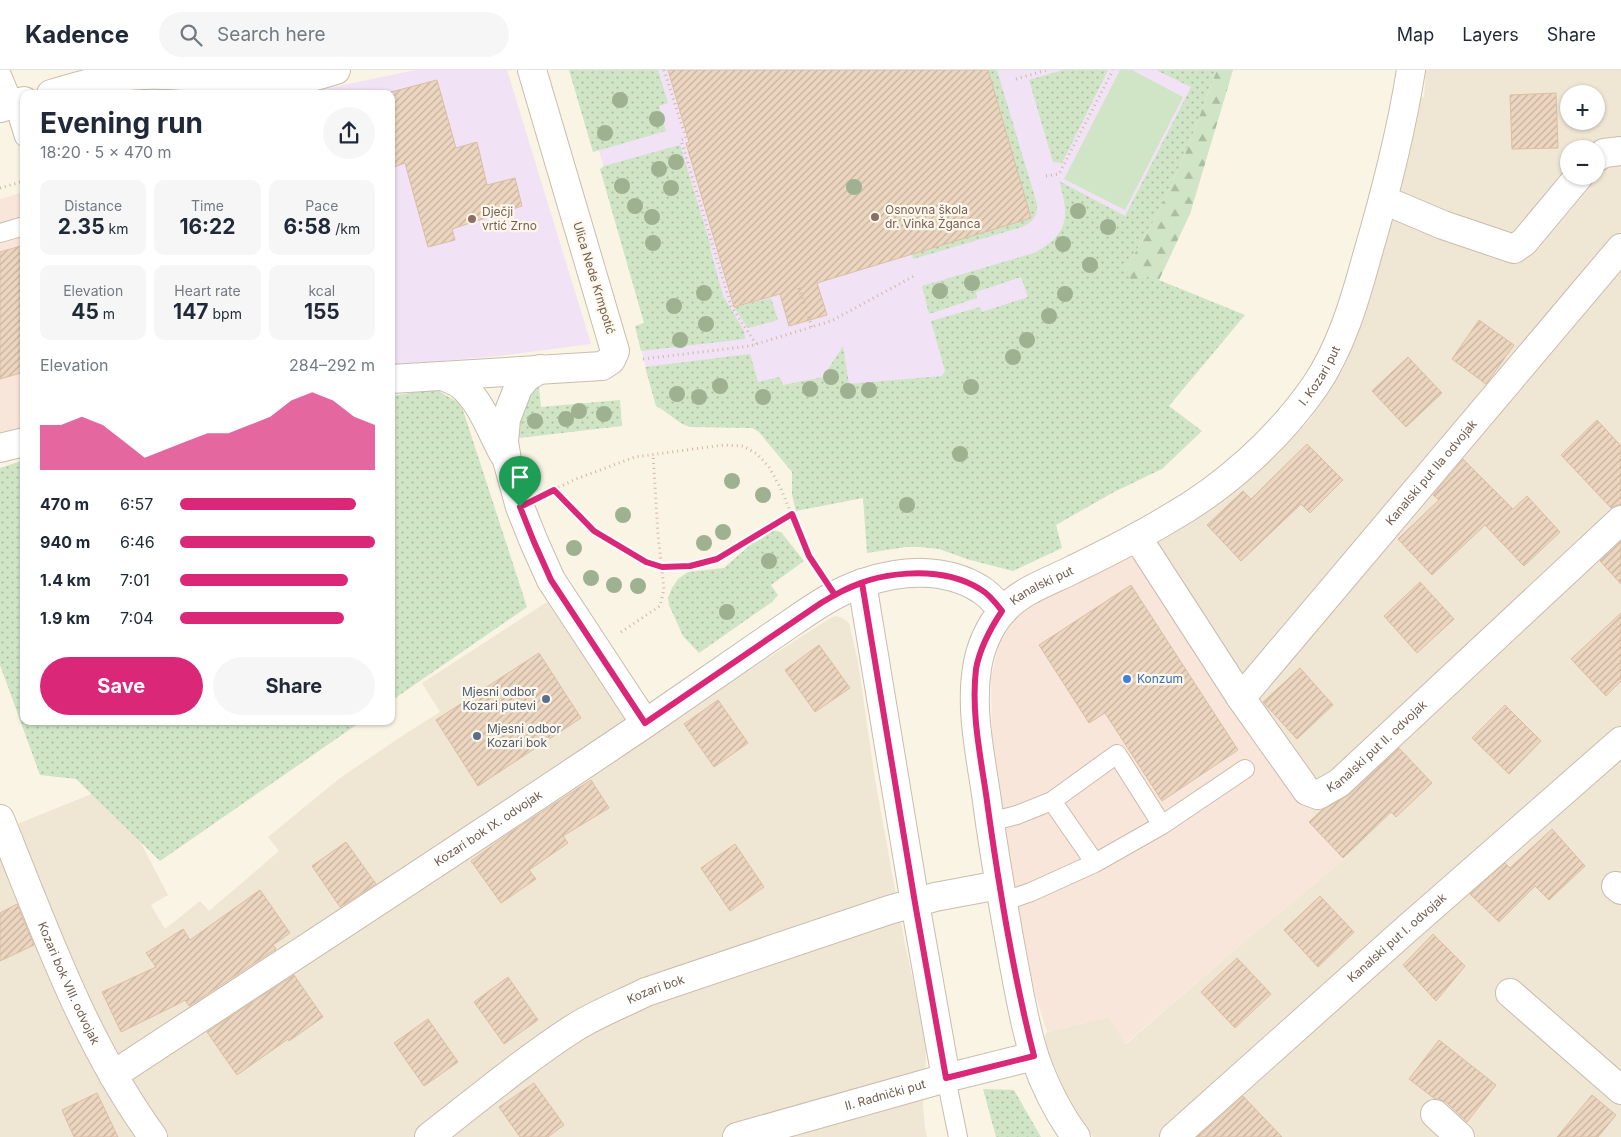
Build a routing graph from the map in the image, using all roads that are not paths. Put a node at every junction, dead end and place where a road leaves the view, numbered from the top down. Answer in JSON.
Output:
{"nodes":[{"id":1,"x":0,"y":70,"type":"edge"},
{"id":2,"x":336,"y":70,"type":"edge"},
{"id":3,"x":532,"y":70,"type":"edge"},
{"id":4,"x":1409,"y":81,"type":"edge"},
{"id":5,"x":65,"y":90,"type":"edge"},
{"id":6,"x":13,"y":104,"type":"edge"},
{"id":7,"x":20,"y":125,"type":"edge"},
{"id":8,"x":1621,"y":151,"type":"edge"},
{"id":9,"x":1605,"y":153,"type":"edge"},
{"id":10,"x":1571,"y":185,"type":"edge"},
{"id":11,"x":1384,"y":200,"type":"junction"},
{"id":12,"x":20,"y":227,"type":"edge"},
{"id":13,"x":0,"y":233,"type":"edge"},
{"id":14,"x":1621,"y":248,"type":"edge"},
{"id":15,"x":540,"y":369,"type":"junction"},
{"id":16,"x":443,"y":376,"type":"junction"},
{"id":17,"x":395,"y":379,"type":"edge"},
{"id":18,"x":20,"y":443,"type":"edge"},
{"id":19,"x":0,"y":448,"type":"edge"},
{"id":20,"x":506,"y":460,"type":"junction"},
{"id":21,"x":1621,"y":520,"type":"edge"},
{"id":22,"x":1137,"y":538,"type":"junction"},
{"id":23,"x":1091,"y":561,"type":"joint"},
{"id":24,"x":862,"y":583,"type":"junction"},
{"id":25,"x":1002,"y":611,"type":"junction"},
{"id":26,"x":1241,"y":698,"type":"junction"},
{"id":27,"x":645,"y":723,"type":"junction"},
{"id":28,"x":1621,"y":742,"type":"edge"},
{"id":29,"x":1245,"y":769,"type":"dead end"},
{"id":30,"x":1052,"y":801,"type":"junction"},
{"id":31,"x":0,"y":819,"type":"edge"},
{"id":32,"x":990,"y":822,"type":"junction"},
{"id":33,"x":1162,"y":825,"type":"junction"},
{"id":34,"x":1095,"y":863,"type":"junction"},
{"id":35,"x":1000,"y":893,"type":"junction"},
{"id":36,"x":915,"y":903,"type":"junction"},
{"id":37,"x":1510,"y":993,"type":"dead end"},
{"id":38,"x":1034,"y":1056,"type":"junction"},
{"id":39,"x":113,"y":1075,"type":"junction"},
{"id":40,"x":946,"y":1078,"type":"junction"},
{"id":41,"x":1621,"y":1090,"type":"edge"},
{"id":42,"x":1435,"y":1114,"type":"dead end"},
{"id":43,"x":154,"y":1137,"type":"edge"},
{"id":44,"x":429,"y":1137,"type":"edge"},
{"id":45,"x":737,"y":1137,"type":"edge"},
{"id":46,"x":958,"y":1137,"type":"edge"},
{"id":47,"x":1076,"y":1137,"type":"edge"},
{"id":48,"x":1174,"y":1137,"type":"edge"},
{"id":49,"x":1460,"y":1137,"type":"edge"}],
"edges":[{"from":1,"to":6,"type":"lane"},
{"from":2,"to":5,"type":"street"},
{"from":3,"to":15,"type":"street","name":"Ulica Nede Krmpotić"},
{"from":4,"to":11,"type":"street","name":"I. Kozari put"},
{"from":6,"to":7,"type":"lane"},
{"from":8,"to":9,"type":"street"},
{"from":10,"to":11,"type":"street"},
{"from":11,"to":22,"type":"street","name":"I. Kozari put"},
{"from":12,"to":13,"type":"lane"},
{"from":14,"to":26,"type":"street","name":"Kanalski put IIa odvojak"},
{"from":15,"to":16,"type":"street","name":"Ulica Nede Krmpotić"},
{"from":15,"to":20,"type":"street"},
{"from":16,"to":17,"type":"street","name":"Ulica Nede Krmpotić"},
{"from":16,"to":20,"type":"street"},
{"from":18,"to":19,"type":"street"},
{"from":20,"to":27,"type":"street"},
{"from":21,"to":26,"type":"street","name":"Kanalski put II. odvojak"},
{"from":22,"to":23,"type":"street","name":"I. Kozari put"},
{"from":22,"to":26,"type":"street","name":"Kanalski put II. odvojak"},
{"from":23,"to":25,"type":"street","name":"Kanalski put"},
{"from":24,"to":25,"type":"street","name":"Kozari bok IX. odvojak"},
{"from":24,"to":27,"type":"street","name":"Kozari bok IX. odvojak"},
{"from":24,"to":36,"type":"street"},
{"from":25,"to":32,"type":"street","name":"Kanalski put"},
{"from":27,"to":39,"type":"street","name":"Kozari bok IX. odvojak"},
{"from":28,"to":48,"type":"street","name":"Kanalski put I. odvojak"},
{"from":29,"to":33,"type":"lane"},
{"from":30,"to":32,"type":"lane"},
{"from":30,"to":33,"type":"lane"},
{"from":30,"to":34,"type":"lane"},
{"from":31,"to":39,"type":"street","name":"Kozari bok VIII. odvojak"},
{"from":32,"to":35,"type":"street","name":"Kanalski put"},
{"from":33,"to":34,"type":"lane"},
{"from":34,"to":35,"type":"lane"},
{"from":35,"to":36,"type":"street","name":"Kozari bok"},
{"from":35,"to":38,"type":"street","name":"Kanalski put"},
{"from":36,"to":40,"type":"street"},
{"from":36,"to":44,"type":"street","name":"Kozari bok"},
{"from":37,"to":41,"type":"street"},
{"from":38,"to":40,"type":"street","name":"II. Radnički put"},
{"from":38,"to":47,"type":"street","name":"Kanalski put"},
{"from":39,"to":43,"type":"street","name":"Kozari bok VIII. odvojak"},
{"from":40,"to":45,"type":"street","name":"II. Radnički put"},
{"from":40,"to":46,"type":"lane"},
{"from":42,"to":49,"type":"street"}]}
